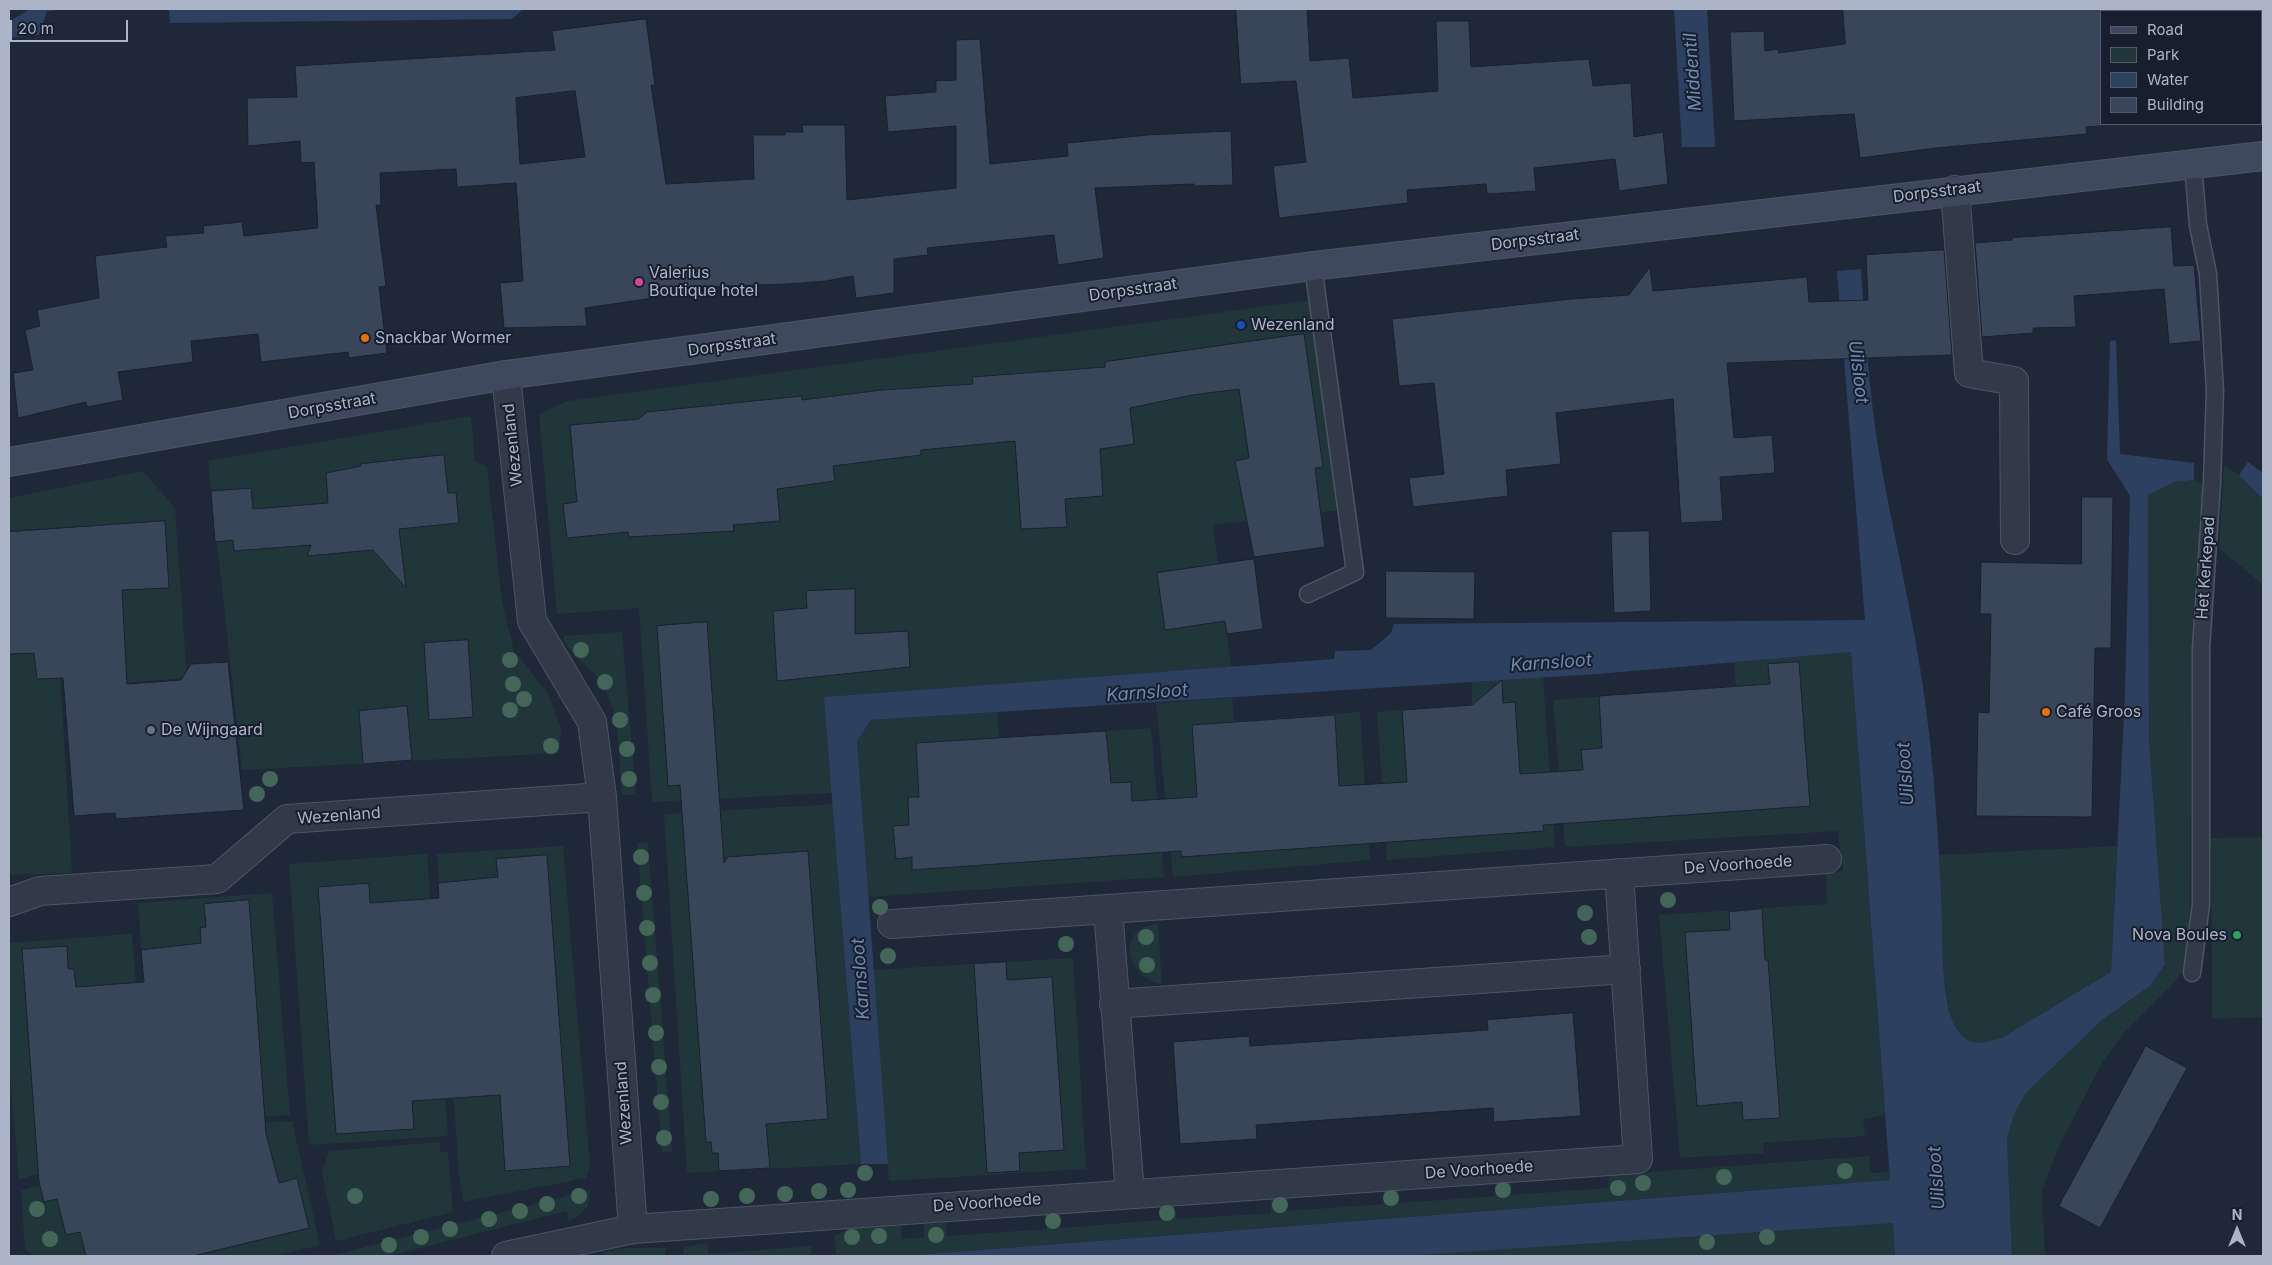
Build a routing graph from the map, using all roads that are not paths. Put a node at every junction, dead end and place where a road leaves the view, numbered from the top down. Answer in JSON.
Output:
{"nodes":[{"id":1,"x":2263,"y":156,"type":"edge"},
{"id":2,"x":2193,"y":164,"type":"junction"},
{"id":3,"x":1955,"y":190,"type":"junction"},
{"id":4,"x":1313,"y":266,"type":"junction"},
{"id":5,"x":506,"y":375,"type":"junction"},
{"id":6,"x":9,"y":462,"type":"edge"},
{"id":7,"x":2016,"y":540,"type":"dead end"},
{"id":8,"x":1308,"y":594,"type":"dead end"},
{"id":9,"x":602,"y":797,"type":"junction"},
{"id":10,"x":1827,"y":858,"type":"dead end"},
{"id":11,"x":1619,"y":873,"type":"junction"},
{"id":12,"x":9,"y":902,"type":"edge"},
{"id":13,"x":1108,"y":909,"type":"junction"},
{"id":14,"x":892,"y":924,"type":"dead end"},
{"id":15,"x":1626,"y":969,"type":"junction"},
{"id":16,"x":2192,"y":973,"type":"dead end"},
{"id":17,"x":1114,"y":1004,"type":"junction"},
{"id":18,"x":1130,"y":1194,"type":"junction"},
{"id":19,"x":634,"y":1229,"type":"junction"},
{"id":20,"x":506,"y":1256,"type":"edge"}],
"edges":[{"from":1,"to":2,"type":"street","name":"Dorpsstraat"},
{"from":2,"to":3,"type":"street","name":"Dorpsstraat"},
{"from":2,"to":16,"type":"lane","name":"Het Kerkepad"},
{"from":3,"to":4,"type":"street","name":"Dorpsstraat"},
{"from":3,"to":7,"type":"street"},
{"from":4,"to":5,"type":"street","name":"Dorpsstraat"},
{"from":4,"to":8,"type":"lane"},
{"from":5,"to":6,"type":"street","name":"Dorpsstraat"},
{"from":5,"to":9,"type":"street","name":"Wezenland"},
{"from":9,"to":12,"type":"street","name":"Wezenland"},
{"from":9,"to":19,"type":"street","name":"Wezenland"},
{"from":10,"to":11,"type":"street","name":"De Voorhoede"},
{"from":11,"to":13,"type":"street","name":"De Voorhoede"},
{"from":11,"to":15,"type":"street","name":"De Voorhoede"},
{"from":13,"to":14,"type":"street","name":"De Voorhoede"},
{"from":13,"to":17,"type":"street"},
{"from":15,"to":17,"type":"street"},
{"from":15,"to":18,"type":"street","name":"De Voorhoede"},
{"from":17,"to":18,"type":"street"},
{"from":18,"to":19,"type":"street","name":"De Voorhoede"},
{"from":19,"to":20,"type":"street"}]}
